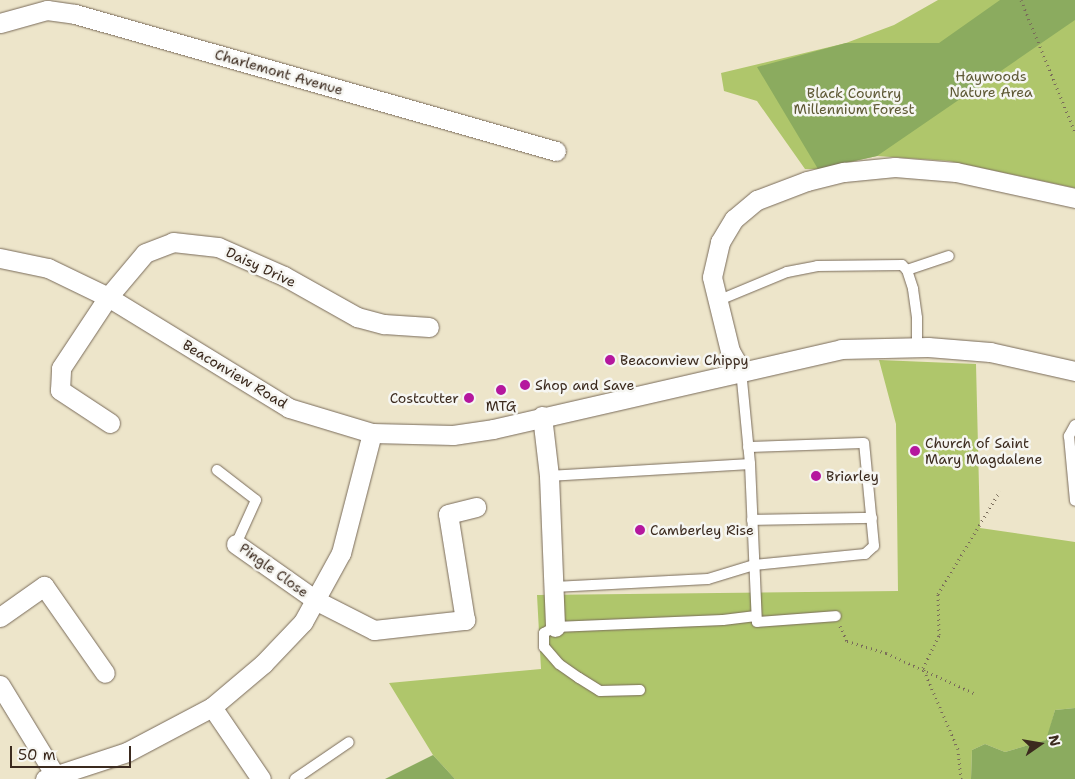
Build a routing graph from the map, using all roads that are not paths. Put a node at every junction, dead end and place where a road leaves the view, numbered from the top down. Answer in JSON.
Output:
{"nodes":[{"id":1,"x":0,"y":23,"type":"edge"},
{"id":2,"x":556,"y":151,"type":"dead end"},
{"id":3,"x":1075,"y":198,"type":"edge"},
{"id":4,"x":949,"y":256,"type":"dead end"},
{"id":5,"x":0,"y":258,"type":"edge"},
{"id":6,"x":907,"y":270,"type":"junction"},
{"id":7,"x":108,"y":297,"type":"junction"},
{"id":8,"x":717,"y":301,"type":"junction"},
{"id":9,"x":429,"y":328,"type":"dead end"},
{"id":10,"x":917,"y":347,"type":"junction"},
{"id":11,"x":741,"y":370,"type":"junction"},
{"id":12,"x":1075,"y":370,"type":"edge"},
{"id":13,"x":542,"y":416,"type":"junction"},
{"id":14,"x":110,"y":423,"type":"dead end"},
{"id":15,"x":1075,"y":425,"type":"edge"},
{"id":16,"x":372,"y":434,"type":"junction"},
{"id":17,"x":748,"y":447,"type":"junction"},
{"id":18,"x":750,"y":464,"type":"junction"},
{"id":19,"x":217,"y":470,"type":"dead end"},
{"id":20,"x":549,"y":476,"type":"junction"},
{"id":21,"x":1075,"y":500,"type":"edge"},
{"id":22,"x":476,"y":507,"type":"dead end"},
{"id":23,"x":872,"y":518,"type":"junction"},
{"id":24,"x":752,"y":520,"type":"junction"},
{"id":25,"x":236,"y":544,"type":"joint"},
{"id":26,"x":754,"y":566,"type":"junction"},
{"id":27,"x":554,"y":587,"type":"junction"},
{"id":28,"x":317,"y":601,"type":"junction"},
{"id":29,"x":756,"y":616,"type":"junction"},
{"id":30,"x":836,"y":616,"type":"road end"},
{"id":31,"x":0,"y":617,"type":"edge"},
{"id":32,"x":555,"y":627,"type":"junction"},
{"id":33,"x":105,"y":673,"type":"dead end"},
{"id":34,"x":0,"y":686,"type":"edge"},
{"id":35,"x":640,"y":690,"type":"dead end"},
{"id":36,"x":212,"y":707,"type":"junction"},
{"id":37,"x":349,"y":742,"type":"dead end"},
{"id":38,"x":50,"y":777,"type":"edge"},
{"id":39,"x":261,"y":779,"type":"edge"},
{"id":40,"x":295,"y":779,"type":"edge"}],
"edges":[{"from":1,"to":2,"type":"street","name":"Charlemont Avenue"},
{"from":3,"to":8,"type":"street"},
{"from":4,"to":6,"type":"lane"},
{"from":5,"to":7,"type":"street","name":"Beaconview Road"},
{"from":6,"to":8,"type":"lane"},
{"from":6,"to":10,"type":"lane"},
{"from":7,"to":9,"type":"street","name":"Daisy Drive"},
{"from":7,"to":14,"type":"street","name":"Daisy Drive"},
{"from":7,"to":16,"type":"street","name":"Beaconview Road"},
{"from":8,"to":11,"type":"street"},
{"from":10,"to":11,"type":"street","name":"Beaconview Road"},
{"from":10,"to":12,"type":"street","name":"Beaconview Road"},
{"from":11,"to":13,"type":"street","name":"Beaconview Road"},
{"from":11,"to":17,"type":"lane"},
{"from":13,"to":16,"type":"street","name":"Beaconview Road"},
{"from":13,"to":20,"type":"street"},
{"from":15,"to":21,"type":"lane"},
{"from":16,"to":28,"type":"street"},
{"from":17,"to":18,"type":"lane"},
{"from":17,"to":23,"type":"lane"},
{"from":18,"to":20,"type":"lane"},
{"from":18,"to":24,"type":"lane"},
{"from":19,"to":25,"type":"lane","name":"Pingle Close"},
{"from":20,"to":27,"type":"street"},
{"from":22,"to":28,"type":"street","name":"Pingle Close"},
{"from":23,"to":24,"type":"lane"},
{"from":23,"to":26,"type":"lane"},
{"from":24,"to":26,"type":"lane"},
{"from":25,"to":28,"type":"street","name":"Pingle Close"},
{"from":26,"to":27,"type":"lane"},
{"from":26,"to":29,"type":"lane"},
{"from":27,"to":32,"type":"street"},
{"from":28,"to":36,"type":"street"},
{"from":29,"to":30,"type":"lane"},
{"from":29,"to":32,"type":"lane"},
{"from":31,"to":33,"type":"street"},
{"from":32,"to":35,"type":"lane"},
{"from":34,"to":38,"type":"street"},
{"from":36,"to":38,"type":"street"},
{"from":36,"to":39,"type":"street"},
{"from":37,"to":40,"type":"lane"}]}
